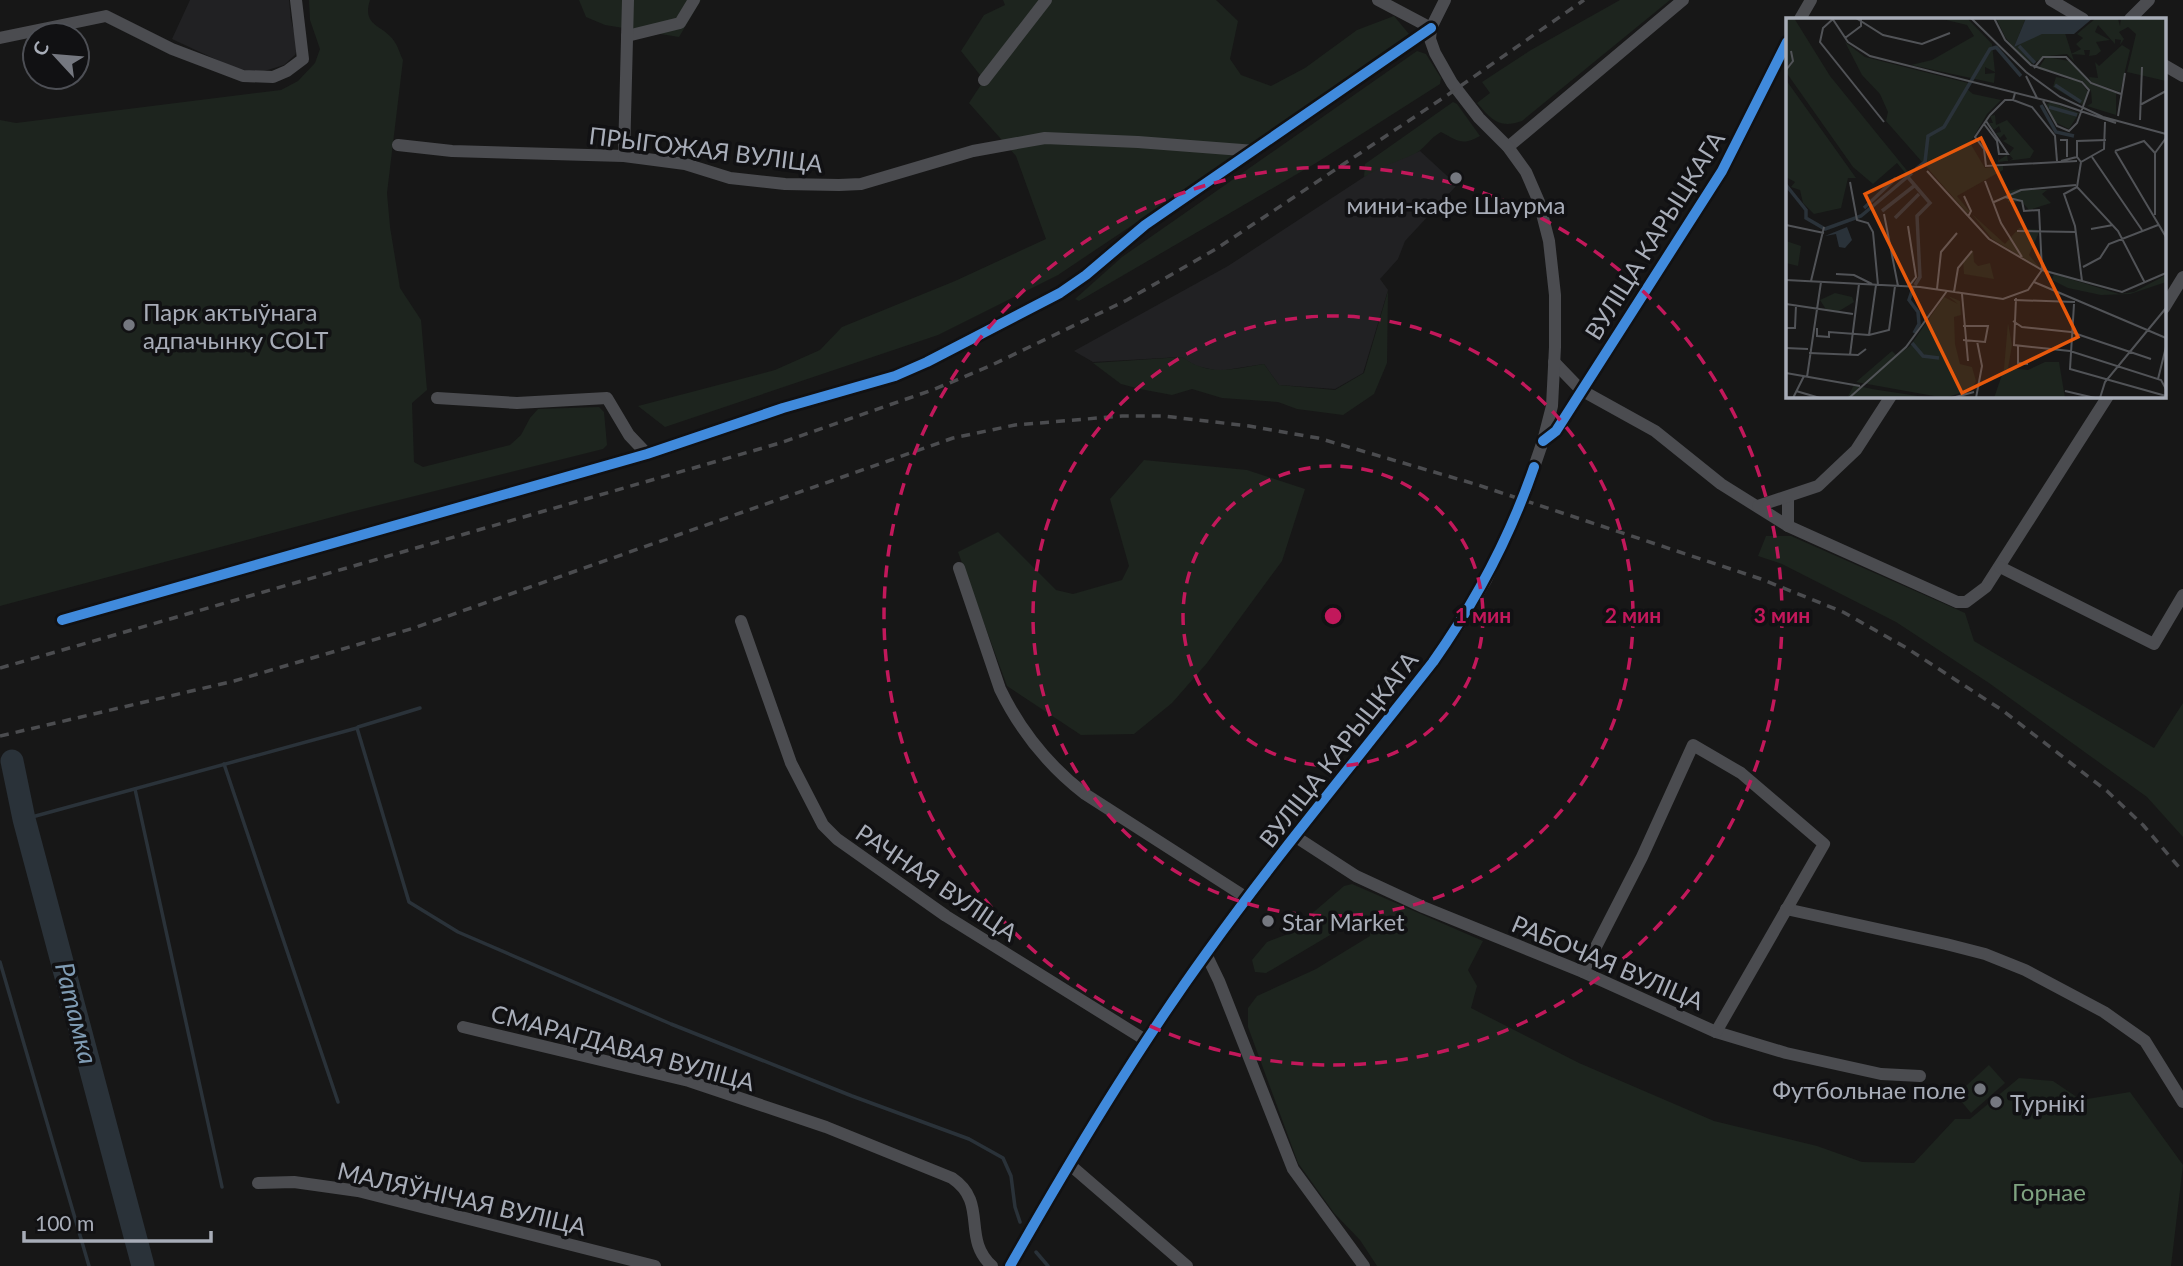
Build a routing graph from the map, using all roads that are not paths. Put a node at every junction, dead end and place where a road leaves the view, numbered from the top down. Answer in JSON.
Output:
{"nodes":[{"id":1,"x":296,"y":0,"type":"edge"},
{"id":2,"x":628,"y":0,"type":"edge"},
{"id":3,"x":694,"y":0,"type":"edge"},
{"id":4,"x":1046,"y":0,"type":"edge"},
{"id":5,"x":1378,"y":0,"type":"edge"},
{"id":6,"x":1445,"y":0,"type":"edge"},
{"id":7,"x":1683,"y":0,"type":"edge"},
{"id":8,"x":1811,"y":0,"type":"edge"},
{"id":9,"x":2050,"y":0,"type":"edge"},
{"id":10,"x":2149,"y":0,"type":"edge"},
{"id":11,"x":1801,"y":18,"type":"edge"},
{"id":12,"x":2081,"y":18,"type":"edge"},
{"id":13,"x":2131,"y":18,"type":"edge"},
{"id":14,"x":1431,"y":28,"type":"junction"},
{"id":15,"x":627,"y":36,"type":"junction"},
{"id":16,"x":0,"y":38,"type":"edge"},
{"id":17,"x":1786,"y":44,"type":"edge"},
{"id":18,"x":2166,"y":66,"type":"edge"},
{"id":19,"x":2183,"y":76,"type":"edge"},
{"id":20,"x":984,"y":80,"type":"dead end"},
{"id":21,"x":398,"y":145,"type":"dead end"},
{"id":22,"x":1508,"y":147,"type":"junction"},
{"id":23,"x":1255,"y":151,"type":"junction"},
{"id":24,"x":624,"y":156,"type":"junction"},
{"id":25,"x":2183,"y":277,"type":"edge"},
{"id":26,"x":2166,"y":305,"type":"edge"},
{"id":27,"x":1554,"y":362,"type":"junction"},
{"id":28,"x":1581,"y":390,"type":"junction"},
{"id":29,"x":1891,"y":397,"type":"edge"},
{"id":30,"x":2107,"y":397,"type":"edge"},
{"id":31,"x":437,"y":398,"type":"dead end"},
{"id":32,"x":1543,"y":441,"type":"junction"},
{"id":33,"x":647,"y":454,"type":"junction"},
{"id":34,"x":1788,"y":498,"type":"junction"},
{"id":35,"x":1758,"y":506,"type":"junction"},
{"id":36,"x":1788,"y":526,"type":"junction"},
{"id":37,"x":2000,"y":567,"type":"junction"},
{"id":38,"x":959,"y":568,"type":"dead end"},
{"id":39,"x":2183,"y":595,"type":"edge"},
{"id":40,"x":62,"y":620,"type":"dead end"},
{"id":41,"x":741,"y":621,"type":"dead end"},
{"id":42,"x":1296,"y":837,"type":"junction"},
{"id":43,"x":1247,"y":898,"type":"junction"},
{"id":44,"x":1786,"y":909,"type":"junction"},
{"id":45,"x":1206,"y":954,"type":"junction"},
{"id":46,"x":1583,"y":971,"type":"junction"},
{"id":47,"x":463,"y":1027,"type":"dead end"},
{"id":48,"x":1716,"y":1032,"type":"junction"},
{"id":49,"x":1147,"y":1041,"type":"junction"},
{"id":50,"x":1920,"y":1076,"type":"dead end"},
{"id":51,"x":2183,"y":1102,"type":"edge"},
{"id":52,"x":1069,"y":1164,"type":"junction"},
{"id":53,"x":258,"y":1183,"type":"dead end"},
{"id":54,"x":655,"y":1266,"type":"edge"},
{"id":55,"x":992,"y":1266,"type":"edge"},
{"id":56,"x":1010,"y":1266,"type":"edge"},
{"id":57,"x":1187,"y":1266,"type":"edge"},
{"id":58,"x":1364,"y":1266,"type":"edge"}],
"edges":[{"from":1,"to":16,"type":"street"},
{"from":2,"to":15,"type":"street"},
{"from":3,"to":15,"type":"street"},
{"from":4,"to":20,"type":"street"},
{"from":5,"to":14,"type":"street"},
{"from":6,"to":14,"type":"street"},
{"from":7,"to":22,"type":"street"},
{"from":8,"to":11,"type":"street"},
{"from":9,"to":12,"type":"street"},
{"from":10,"to":13,"type":"street"},
{"from":14,"to":22,"type":"street","name":"ВУЛІЦА КАРЫЦКАГА"},
{"from":14,"to":23,"type":"street"},
{"from":15,"to":24,"type":"street"},
{"from":17,"to":28,"type":"street","name":"ВУЛІЦА КАРЫЦКАГА"},
{"from":18,"to":19,"type":"street"},
{"from":21,"to":24,"type":"street","name":"ПРЫГОЖАЯ ВУЛІЦА"},
{"from":22,"to":27,"type":"street","name":"ВУЛІЦА КАРЫЦКАГА"},
{"from":23,"to":24,"type":"street","name":"ПРЫГОЖАЯ ВУЛІЦА"},
{"from":23,"to":33,"type":"street"},
{"from":25,"to":26,"type":"street"},
{"from":27,"to":28,"type":"street"},
{"from":27,"to":32,"type":"street","name":"ВУЛІЦА КАРЫЦКАГА"},
{"from":28,"to":32,"type":"street","name":"ВУЛІЦА КАРЫЦКАГА"},
{"from":28,"to":35,"type":"street"},
{"from":29,"to":34,"type":"street"},
{"from":30,"to":37,"type":"street"},
{"from":31,"to":33,"type":"street"},
{"from":32,"to":42,"type":"street","name":"ВУЛІЦА КАРЫЦКАГА"},
{"from":33,"to":40,"type":"street"},
{"from":34,"to":35,"type":"street"},
{"from":34,"to":36,"type":"street"},
{"from":35,"to":36,"type":"street"},
{"from":36,"to":37,"type":"street"},
{"from":37,"to":39,"type":"street"},
{"from":38,"to":43,"type":"street"},
{"from":41,"to":49,"type":"street","name":"РАЧНАЯ ВУЛІЦА"},
{"from":42,"to":43,"type":"street","name":"ВУЛІЦА КАРЫЦКАГА"},
{"from":42,"to":46,"type":"street","name":"РАБОЧАЯ ВУЛІЦА"},
{"from":43,"to":45,"type":"street","name":"ВУЛІЦА КАРЫЦКАГА"},
{"from":44,"to":46,"type":"street"},
{"from":44,"to":48,"type":"street"},
{"from":44,"to":51,"type":"street"},
{"from":45,"to":49,"type":"street","name":"ВУЛІЦА КАРЫЦКАГА"},
{"from":45,"to":58,"type":"street"},
{"from":46,"to":48,"type":"street","name":"РАБОЧАЯ ВУЛІЦА"},
{"from":47,"to":55,"type":"street","name":"СМАРАГДАВАЯ ВУЛІЦА"},
{"from":48,"to":50,"type":"street","name":"РАБОЧАЯ ВУЛІЦА"},
{"from":49,"to":52,"type":"street","name":"ВУЛІЦА КАРЫЦКАГА"},
{"from":52,"to":56,"type":"street","name":"ВУЛІЦА КАРЫЦКАГА"},
{"from":52,"to":57,"type":"street"},
{"from":53,"to":54,"type":"street","name":"МАЛЯЎНІЧАЯ ВУЛІЦА"}]}
